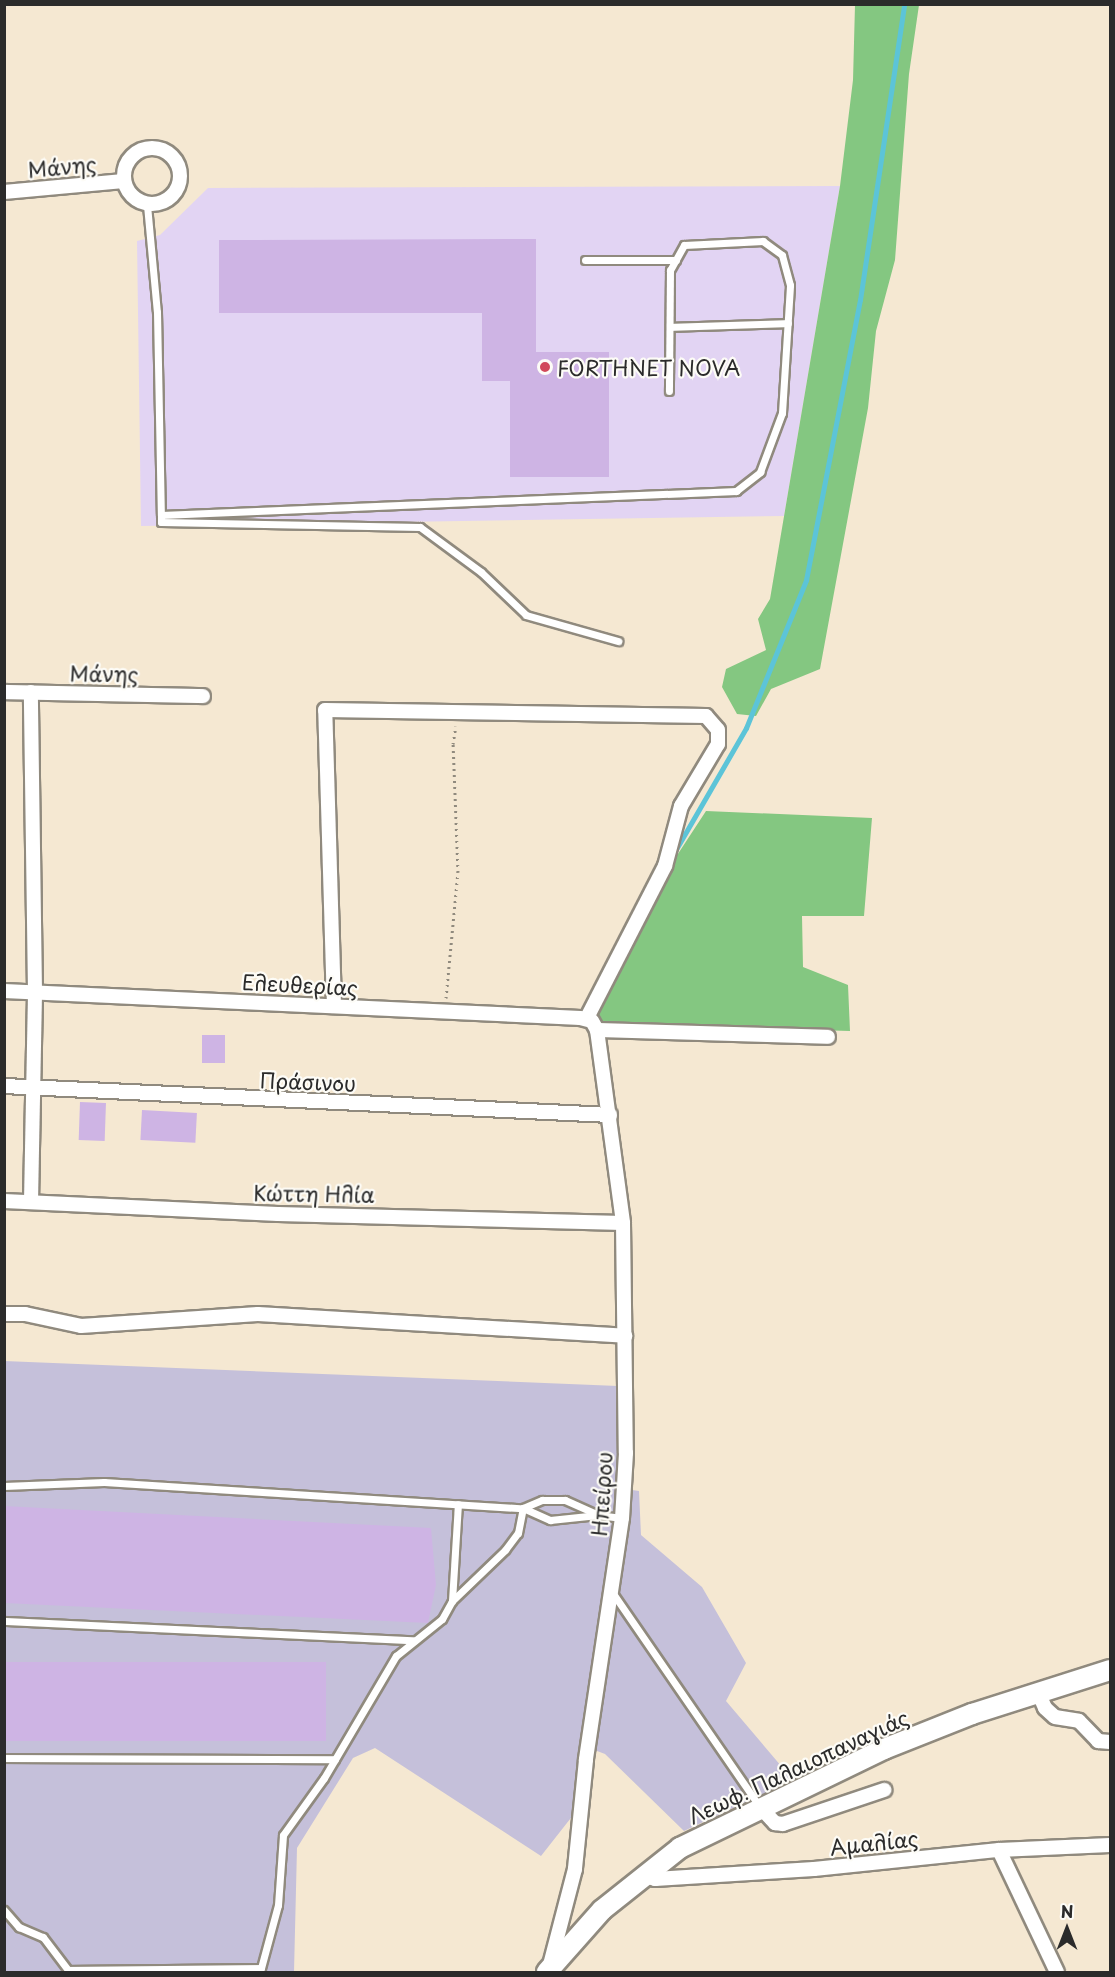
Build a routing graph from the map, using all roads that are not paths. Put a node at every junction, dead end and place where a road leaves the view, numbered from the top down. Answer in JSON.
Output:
{"nodes":[{"id":1,"x":123,"y":181,"type":"junction"},
{"id":2,"x":4,"y":192,"type":"edge"},
{"id":3,"x":147,"y":205,"type":"junction"},
{"id":4,"x":585,"y":260,"type":"dead end"},
{"id":5,"x":676,"y":260,"type":"junction"},
{"id":6,"x":788,"y":323,"type":"junction"},
{"id":7,"x":670,"y":327,"type":"junction"},
{"id":8,"x":669,"y":391,"type":"dead end"},
{"id":9,"x":161,"y":515,"type":"junction"},
{"id":10,"x":618,"y":641,"type":"dead end"},
{"id":11,"x":4,"y":692,"type":"edge"},
{"id":12,"x":32,"y":692,"type":"junction"},
{"id":13,"x":203,"y":696,"type":"dead end"},
{"id":14,"x":4,"y":991,"type":"edge"},
{"id":15,"x":35,"y":992,"type":"junction"},
{"id":16,"x":334,"y":1006,"type":"junction"},
{"id":17,"x":592,"y":1023,"type":"junction"},
{"id":18,"x":828,"y":1036,"type":"dead end"},
{"id":19,"x":4,"y":1086,"type":"edge"},
{"id":20,"x":31,"y":1087,"type":"junction"},
{"id":21,"x":610,"y":1115,"type":"junction"},
{"id":22,"x":4,"y":1201,"type":"edge"},
{"id":23,"x":31,"y":1202,"type":"junction"},
{"id":24,"x":623,"y":1223,"type":"junction"},
{"id":25,"x":4,"y":1314,"type":"edge"},
{"id":26,"x":625,"y":1336,"type":"junction"},
{"id":27,"x":4,"y":1486,"type":"edge"},
{"id":28,"x":458,"y":1504,"type":"junction"},
{"id":29,"x":523,"y":1508,"type":"junction"},
{"id":30,"x":598,"y":1515,"type":"junction"},
{"id":31,"x":621,"y":1518,"type":"junction"},
{"id":32,"x":612,"y":1592,"type":"junction"},
{"id":33,"x":452,"y":1601,"type":"junction"},
{"id":34,"x":4,"y":1621,"type":"edge"},
{"id":35,"x":414,"y":1640,"type":"junction"},
{"id":36,"x":1110,"y":1670,"type":"edge"},
{"id":37,"x":1038,"y":1692,"type":"junction"},
{"id":38,"x":1110,"y":1742,"type":"edge"},
{"id":39,"x":4,"y":1758,"type":"edge"},
{"id":40,"x":335,"y":1759,"type":"junction"},
{"id":41,"x":884,"y":1790,"type":"dead end"},
{"id":42,"x":761,"y":1808,"type":"junction"},
{"id":43,"x":1110,"y":1845,"type":"edge"},
{"id":44,"x":999,"y":1850,"type":"junction"},
{"id":45,"x":643,"y":1875,"type":"junction"},
{"id":46,"x":4,"y":1910,"type":"edge"},
{"id":47,"x":548,"y":1970,"type":"edge"},
{"id":48,"x":1058,"y":1972,"type":"edge"}],
"edges":[{"from":1,"to":2,"type":"street","name":"Μάνης"},
{"from":1,"to":3,"type":"street","name":"Μάνης"},
{"from":1,"to":3,"type":"street","name":"Μάνης"},
{"from":3,"to":9,"type":"lane"},
{"from":4,"to":5,"type":"lane"},
{"from":5,"to":6,"type":"lane"},
{"from":5,"to":7,"type":"lane"},
{"from":6,"to":7,"type":"lane"},
{"from":6,"to":9,"type":"lane"},
{"from":7,"to":8,"type":"lane"},
{"from":9,"to":10,"type":"lane"},
{"from":11,"to":12,"type":"street","name":"Μάνης"},
{"from":12,"to":13,"type":"street","name":"Μάνης"},
{"from":12,"to":15,"type":"street"},
{"from":14,"to":15,"type":"street","name":"Ελευθερίας"},
{"from":15,"to":16,"type":"street","name":"Ελευθερίας"},
{"from":15,"to":20,"type":"street"},
{"from":16,"to":17,"type":"street","name":"Ελευθερίας"},
{"from":16,"to":17,"type":"street"},
{"from":17,"to":18,"type":"street","name":"Ελευθερίας"},
{"from":17,"to":21,"type":"street","name":"Ηπείρου"},
{"from":19,"to":20,"type":"street","name":"Πράσινου"},
{"from":20,"to":21,"type":"street","name":"Πράσινου"},
{"from":20,"to":23,"type":"street"},
{"from":21,"to":24,"type":"street","name":"Ηπείρου"},
{"from":22,"to":23,"type":"street","name":"Κώττη Ηλία"},
{"from":23,"to":24,"type":"street","name":"Κώττη Ηλία"},
{"from":24,"to":26,"type":"street","name":"Ηπείρου"},
{"from":25,"to":26,"type":"street"},
{"from":26,"to":31,"type":"street","name":"Ηπείρου"},
{"from":27,"to":28,"type":"lane"},
{"from":28,"to":29,"type":"lane"},
{"from":28,"to":33,"type":"lane"},
{"from":29,"to":30,"type":"lane"},
{"from":29,"to":30,"type":"lane"},
{"from":29,"to":33,"type":"lane"},
{"from":30,"to":31,"type":"lane"},
{"from":31,"to":32,"type":"street","name":"Ηπείρου"},
{"from":32,"to":42,"type":"lane"},
{"from":32,"to":47,"type":"street","name":"Ηπείρου"},
{"from":33,"to":35,"type":"lane"},
{"from":34,"to":35,"type":"lane"},
{"from":35,"to":40,"type":"lane"},
{"from":36,"to":37,"type":"street","name":"Λεωφ. Παλαιοπαναγιάς"},
{"from":37,"to":38,"type":"street"},
{"from":37,"to":42,"type":"street","name":"Λεωφ. Παλαιοπαναγιάς"},
{"from":39,"to":40,"type":"lane"},
{"from":40,"to":46,"type":"lane"},
{"from":41,"to":42,"type":"street"},
{"from":42,"to":45,"type":"street","name":"Λεωφ. Παλαιοπαναγιάς"},
{"from":43,"to":44,"type":"street","name":"Αμαλίας"},
{"from":44,"to":45,"type":"street","name":"Αμαλίας"},
{"from":44,"to":48,"type":"street"},
{"from":45,"to":47,"type":"street","name":"Λεωφ. Παλαιοπαναγιάς"}]}
